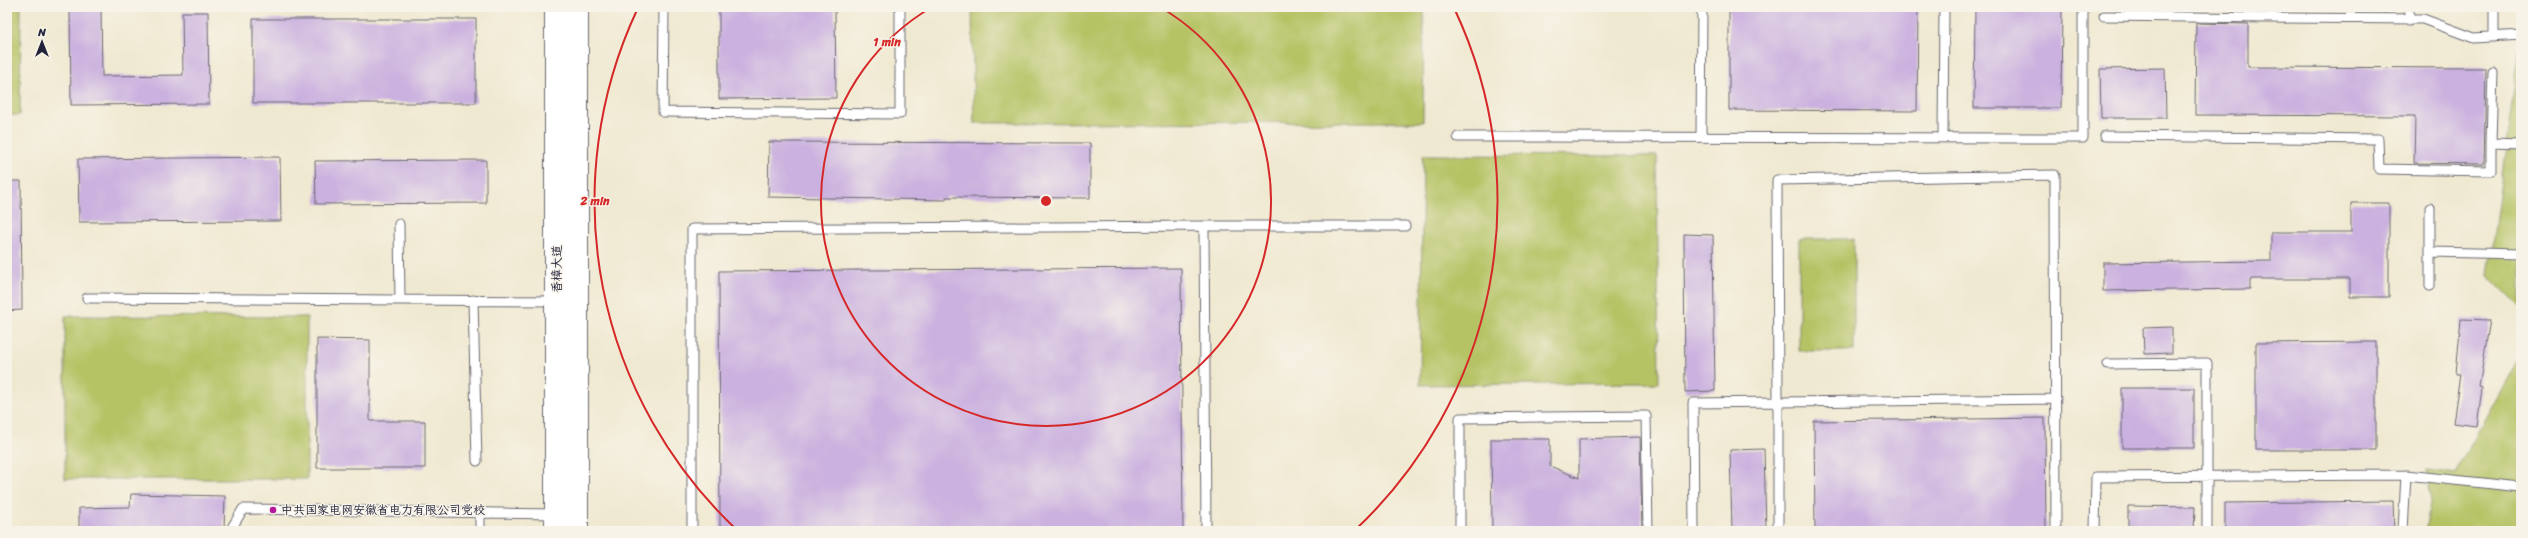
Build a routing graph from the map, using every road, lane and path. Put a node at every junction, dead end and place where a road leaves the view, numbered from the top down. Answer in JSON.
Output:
{"nodes":[{"id":1,"x":556,"y":7,"type":"edge"},
{"id":2,"x":576,"y":7,"type":"edge"},
{"id":3,"x":664,"y":7,"type":"edge"},
{"id":4,"x":900,"y":7,"type":"edge"},
{"id":5,"x":1702,"y":7,"type":"edge"},
{"id":6,"x":1944,"y":7,"type":"edge"},
{"id":7,"x":2083,"y":7,"type":"edge"},
{"id":8,"x":2271,"y":7,"type":"edge"},
{"id":9,"x":2409,"y":7,"type":"edge"},
{"id":10,"x":2494,"y":7,"type":"edge"},
{"id":11,"x":2104,"y":16,"type":"dead end"},
{"id":12,"x":2271,"y":18,"type":"junction"},
{"id":13,"x":2409,"y":20,"type":"junction"},
{"id":14,"x":2521,"y":35,"type":"edge"},
{"id":15,"x":2494,"y":37,"type":"junction"},
{"id":16,"x":2493,"y":72,"type":"dead end"},
{"id":17,"x":1701,"y":136,"type":"junction"},
{"id":18,"x":2105,"y":136,"type":"dead end"},
{"id":19,"x":1458,"y":137,"type":"dead end"},
{"id":20,"x":1943,"y":138,"type":"junction"},
{"id":21,"x":2491,"y":143,"type":"junction"},
{"id":22,"x":2521,"y":144,"type":"edge"},
{"id":23,"x":2430,"y":208,"type":"dead end"},
{"id":24,"x":399,"y":224,"type":"dead end"},
{"id":25,"x":1204,"y":226,"type":"junction"},
{"id":26,"x":1405,"y":226,"type":"dead end"},
{"id":27,"x":2430,"y":252,"type":"junction"},
{"id":28,"x":2521,"y":254,"type":"edge"},
{"id":29,"x":2430,"y":286,"type":"dead end"},
{"id":30,"x":86,"y":298,"type":"dead end"},
{"id":31,"x":400,"y":300,"type":"junction"},
{"id":32,"x":473,"y":300,"type":"junction"},
{"id":33,"x":556,"y":301,"type":"junction"},
{"id":34,"x":2108,"y":364,"type":"dead end"},
{"id":35,"x":2056,"y":400,"type":"junction"},
{"id":36,"x":1778,"y":402,"type":"junction"},
{"id":37,"x":477,"y":461,"type":"dead end"},
{"id":38,"x":2406,"y":475,"type":"junction"},
{"id":39,"x":2207,"y":476,"type":"junction"},
{"id":40,"x":2521,"y":487,"type":"edge"},
{"id":41,"x":480,"y":513,"type":"junction"},
{"id":42,"x":556,"y":523,"type":"edge"},
{"id":43,"x":230,"y":531,"type":"edge"},
{"id":44,"x":480,"y":531,"type":"edge"},
{"id":45,"x":576,"y":531,"type":"edge"},
{"id":46,"x":692,"y":531,"type":"edge"},
{"id":47,"x":1206,"y":531,"type":"edge"},
{"id":48,"x":1460,"y":531,"type":"edge"},
{"id":49,"x":1648,"y":531,"type":"edge"},
{"id":50,"x":1694,"y":531,"type":"edge"},
{"id":51,"x":1778,"y":531,"type":"edge"},
{"id":52,"x":2056,"y":531,"type":"edge"},
{"id":53,"x":2094,"y":531,"type":"edge"},
{"id":54,"x":2207,"y":531,"type":"edge"},
{"id":55,"x":2403,"y":531,"type":"edge"}],
"edges":[{"from":1,"to":33,"type":"main road","name":"香樟大道"},
{"from":2,"to":45,"type":"main road","name":"香樟大道"},
{"from":3,"to":4,"type":"lane"},
{"from":5,"to":17,"type":"lane"},
{"from":6,"to":20,"type":"lane"},
{"from":7,"to":20,"type":"lane"},
{"from":8,"to":12,"type":"lane"},
{"from":9,"to":13,"type":"lane"},
{"from":10,"to":15,"type":"lane"},
{"from":11,"to":12,"type":"lane"},
{"from":12,"to":13,"type":"lane"},
{"from":13,"to":15,"type":"lane"},
{"from":14,"to":15,"type":"lane"},
{"from":16,"to":21,"type":"lane"},
{"from":17,"to":19,"type":"lane"},
{"from":17,"to":20,"type":"lane"},
{"from":18,"to":21,"type":"lane"},
{"from":21,"to":22,"type":"lane"},
{"from":23,"to":27,"type":"lane"},
{"from":24,"to":31,"type":"lane"},
{"from":25,"to":26,"type":"lane"},
{"from":25,"to":46,"type":"lane"},
{"from":25,"to":47,"type":"lane"},
{"from":27,"to":28,"type":"lane"},
{"from":27,"to":29,"type":"lane"},
{"from":30,"to":31,"type":"lane"},
{"from":31,"to":32,"type":"lane"},
{"from":32,"to":33,"type":"lane"},
{"from":32,"to":37,"type":"lane"},
{"from":33,"to":42,"type":"main road","name":"香樟大道"},
{"from":34,"to":39,"type":"lane"},
{"from":35,"to":36,"type":"lane"},
{"from":35,"to":36,"type":"lane"},
{"from":35,"to":52,"type":"lane"},
{"from":36,"to":50,"type":"lane"},
{"from":36,"to":51,"type":"lane"},
{"from":38,"to":39,"type":"lane"},
{"from":38,"to":40,"type":"lane"},
{"from":38,"to":55,"type":"lane"},
{"from":39,"to":53,"type":"lane"},
{"from":39,"to":54,"type":"lane"},
{"from":41,"to":42,"type":"lane"},
{"from":41,"to":43,"type":"lane"},
{"from":41,"to":44,"type":"lane"},
{"from":48,"to":49,"type":"lane"}]}
